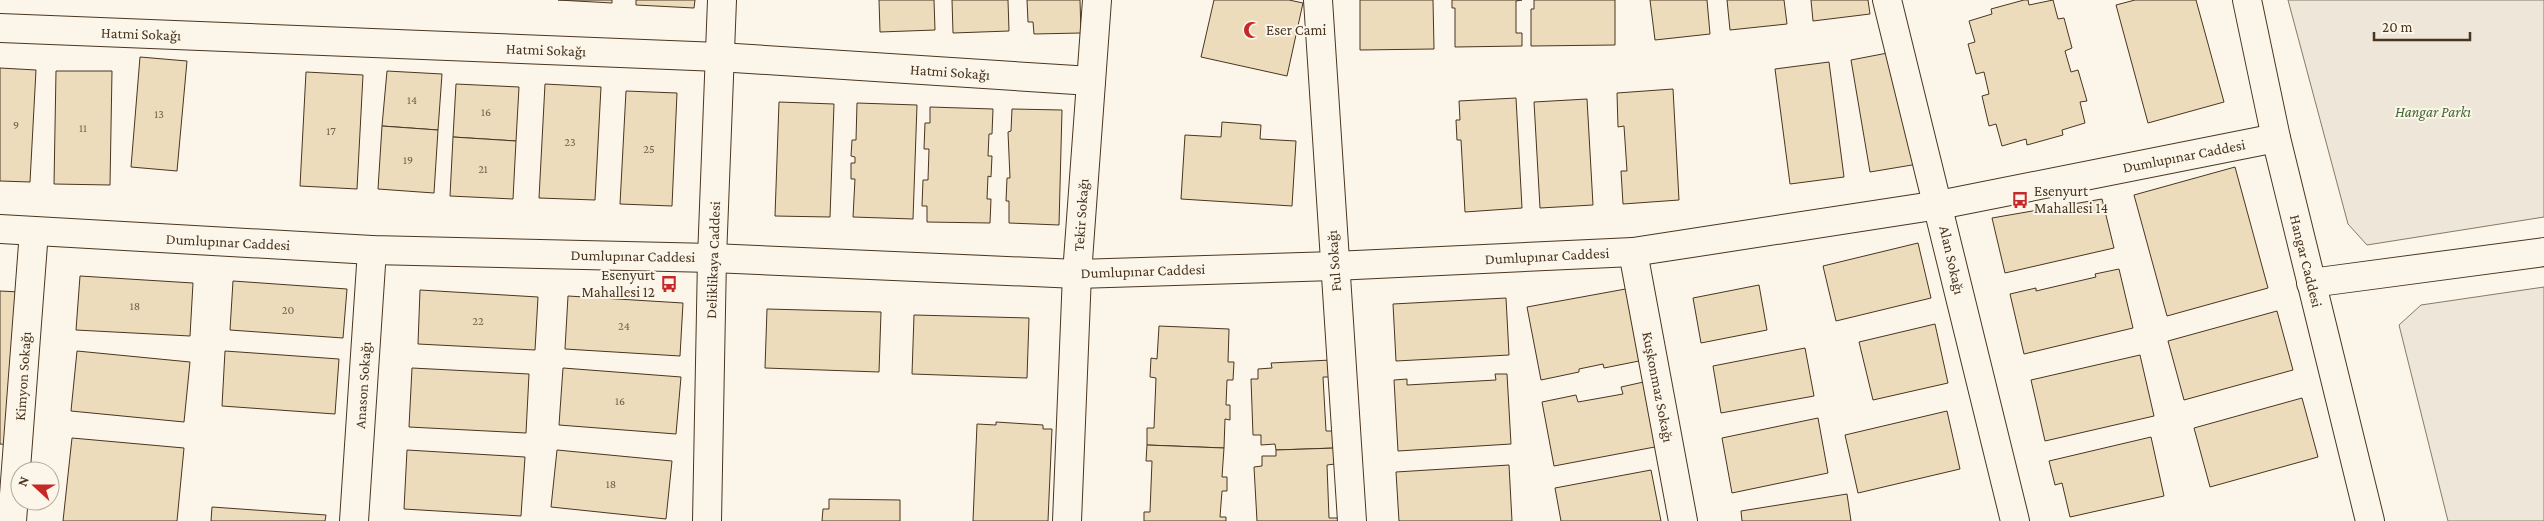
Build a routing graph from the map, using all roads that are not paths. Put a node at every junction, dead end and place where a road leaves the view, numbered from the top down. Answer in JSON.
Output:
{"nodes":[{"id":1,"x":722,"y":0,"type":"edge"},
{"id":2,"x":1097,"y":0,"type":"edge"},
{"id":3,"x":1318,"y":0,"type":"edge"},
{"id":4,"x":1887,"y":0,"type":"edge"},
{"id":5,"x":2247,"y":0,"type":"edge"},
{"id":6,"x":0,"y":28,"type":"edge"},
{"id":7,"x":719,"y":57,"type":"junction"},
{"id":8,"x":1091,"y":81,"type":"junction"},
{"id":9,"x":2276,"y":138,"type":"junction"},
{"id":10,"x":1939,"y":205,"type":"junction"},
{"id":11,"x":0,"y":229,"type":"edge"},
{"id":12,"x":34,"y":231,"type":"junction"},
{"id":13,"x":372,"y":250,"type":"junction"},
{"id":14,"x":1634,"y":252,"type":"junction"},
{"id":15,"x":2544,"y":252,"type":"edge"},
{"id":16,"x":712,"y":258,"type":"junction"},
{"id":17,"x":1334,"y":266,"type":"junction"},
{"id":18,"x":1077,"y":274,"type":"junction"},
{"id":19,"x":2312,"y":283,"type":"junction"},
{"id":20,"x":12,"y":521,"type":"edge"},
{"id":21,"x":354,"y":521,"type":"edge"},
{"id":22,"x":707,"y":521,"type":"edge"},
{"id":23,"x":1067,"y":521,"type":"edge"},
{"id":24,"x":1352,"y":521,"type":"edge"},
{"id":25,"x":1683,"y":521,"type":"edge"},
{"id":26,"x":2014,"y":521,"type":"edge"},
{"id":27,"x":2370,"y":521,"type":"edge"}],
"edges":[{"from":1,"to":7,"type":"street","name":"Deliklikaya Caddesi"},
{"from":2,"to":8,"type":"street","name":"Tekir Sokağı"},
{"from":3,"to":17,"type":"street","name":"Ful Sokağı"},
{"from":4,"to":10,"type":"street","name":"Alan Sokağı"},
{"from":5,"to":9,"type":"street","name":"Hangar Caddesi"},
{"from":6,"to":7,"type":"street","name":"Hatmi Sokağı"},
{"from":7,"to":8,"type":"street","name":"Hatmi Sokağı"},
{"from":7,"to":16,"type":"street","name":"Deliklikaya Caddesi"},
{"from":8,"to":18,"type":"street","name":"Tekir Sokağı"},
{"from":9,"to":10,"type":"street","name":"Dumlupınar Caddesi"},
{"from":9,"to":19,"type":"street","name":"Hangar Caddesi"},
{"from":10,"to":14,"type":"street","name":"Dumlupınar Caddesi"},
{"from":10,"to":26,"type":"street","name":"Alan Sokağı"},
{"from":11,"to":12,"type":"street","name":"Dumlupınar Caddesi"},
{"from":12,"to":13,"type":"street","name":"Dumlupınar Caddesi"},
{"from":12,"to":20,"type":"street","name":"Kimyon Sokağı"},
{"from":13,"to":16,"type":"street","name":"Dumlupınar Caddesi"},
{"from":13,"to":21,"type":"street","name":"Anason Sokağı"},
{"from":14,"to":17,"type":"street","name":"Dumlupınar Caddesi"},
{"from":14,"to":25,"type":"street","name":"Kuşkonmaz Sokağı"},
{"from":15,"to":19,"type":"street"},
{"from":16,"to":18,"type":"street","name":"Dumlupınar Caddesi"},
{"from":16,"to":22,"type":"street","name":"Deliklikaya Caddesi"},
{"from":17,"to":18,"type":"street","name":"Dumlupınar Caddesi"},
{"from":17,"to":24,"type":"street","name":"Ful Sokağı"},
{"from":18,"to":23,"type":"street","name":"Tekir Sokağı"},
{"from":19,"to":27,"type":"street","name":"Hangar Caddesi"}]}
